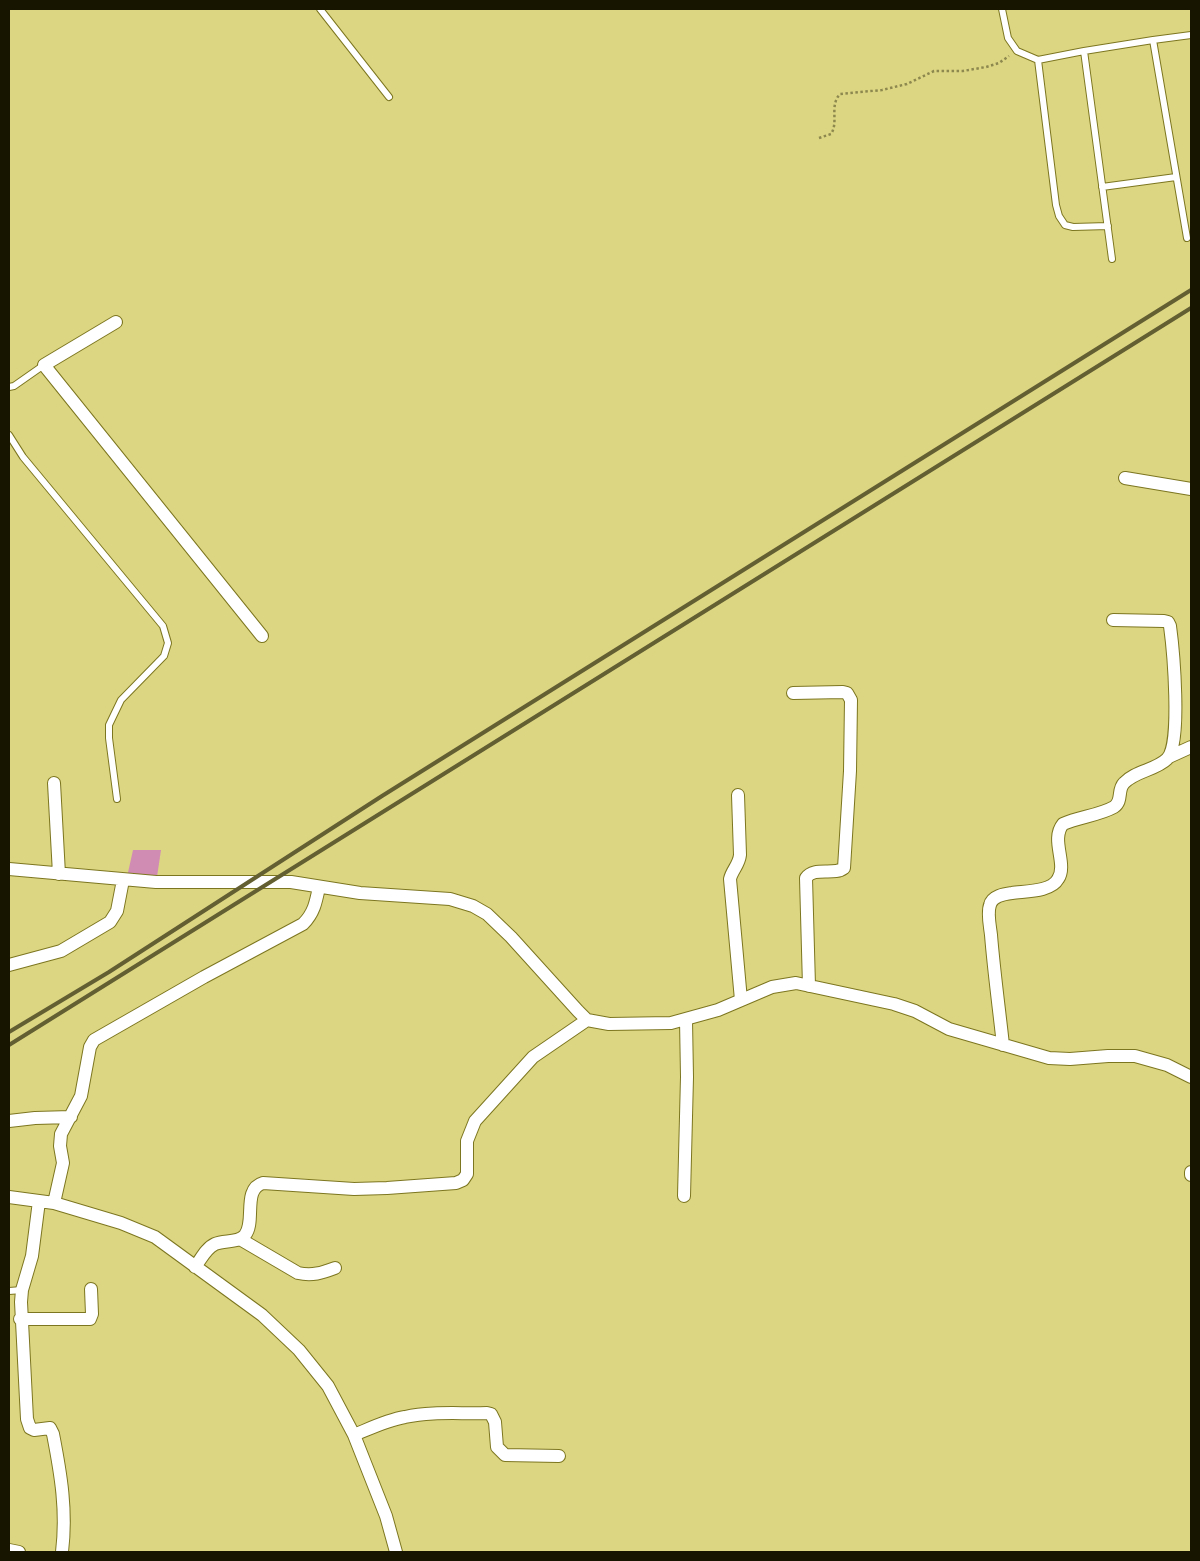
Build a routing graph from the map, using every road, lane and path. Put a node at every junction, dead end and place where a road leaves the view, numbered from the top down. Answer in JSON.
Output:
{"nodes":[{"id":1,"x":320,"y":9,"type":"edge"},
{"id":2,"x":1002,"y":9,"type":"edge"},
{"id":3,"x":1191,"y":35,"type":"edge"},
{"id":4,"x":1153,"y":40,"type":"junction"},
{"id":5,"x":1017,"y":51,"type":"junction"},
{"id":6,"x":1084,"y":51,"type":"junction"},
{"id":7,"x":1038,"y":60,"type":"junction"},
{"id":8,"x":389,"y":97,"type":"dead end"},
{"id":9,"x":819,"y":138,"type":"dead end"},
{"id":10,"x":1176,"y":177,"type":"junction"},
{"id":11,"x":1102,"y":187,"type":"junction"},
{"id":12,"x":1108,"y":226,"type":"junction"},
{"id":13,"x":1187,"y":238,"type":"dead end"},
{"id":14,"x":1112,"y":259,"type":"dead end"},
{"id":15,"x":116,"y":322,"type":"dead end"},
{"id":16,"x":44,"y":365,"type":"junction"},
{"id":17,"x":9,"y":387,"type":"edge"},
{"id":18,"x":9,"y":435,"type":"edge"},
{"id":19,"x":1125,"y":478,"type":"dead end"},
{"id":20,"x":1191,"y":489,"type":"edge"},
{"id":21,"x":1113,"y":620,"type":"dead end"},
{"id":22,"x":262,"y":636,"type":"dead end"},
{"id":23,"x":793,"y":693,"type":"dead end"},
{"id":24,"x":1191,"y":747,"type":"edge"},
{"id":25,"x":1169,"y":757,"type":"junction"},
{"id":26,"x":54,"y":783,"type":"dead end"},
{"id":27,"x":738,"y":795,"type":"dead end"},
{"id":28,"x":117,"y":799,"type":"dead end"},
{"id":29,"x":9,"y":869,"type":"edge"},
{"id":30,"x":58,"y":874,"type":"junction"},
{"id":31,"x":123,"y":880,"type":"junction"},
{"id":32,"x":319,"y":887,"type":"junction"},
{"id":33,"x":9,"y":965,"type":"edge"},
{"id":34,"x":809,"y":986,"type":"junction"},
{"id":35,"x":741,"y":1000,"type":"junction"},
{"id":36,"x":587,"y":1020,"type":"junction"},
{"id":37,"x":686,"y":1020,"type":"junction"},
{"id":38,"x":1003,"y":1045,"type":"junction"},
{"id":39,"x":1191,"y":1076,"type":"edge"},
{"id":40,"x":71,"y":1117,"type":"junction"},
{"id":41,"x":9,"y":1121,"type":"edge"},
{"id":42,"x":684,"y":1196,"type":"dead end"},
{"id":43,"x":9,"y":1197,"type":"edge"},
{"id":44,"x":39,"y":1201,"type":"junction"},
{"id":45,"x":54,"y":1203,"type":"junction"},
{"id":46,"x":240,"y":1239,"type":"junction"},
{"id":47,"x":195,"y":1267,"type":"junction"},
{"id":48,"x":335,"y":1268,"type":"dead end"},
{"id":49,"x":91,"y":1289,"type":"dead end"},
{"id":50,"x":15,"y":1291,"type":"edge"},
{"id":51,"x":20,"y":1319,"type":"junction"},
{"id":52,"x":354,"y":1435,"type":"junction"},
{"id":53,"x":559,"y":1456,"type":"dead end"},
{"id":54,"x":9,"y":1550,"type":"edge"},
{"id":55,"x":19,"y":1552,"type":"edge"},
{"id":56,"x":62,"y":1552,"type":"edge"},
{"id":57,"x":396,"y":1552,"type":"edge"}],
"edges":[{"from":1,"to":8,"type":"lane"},
{"from":2,"to":5,"type":"lane"},
{"from":3,"to":4,"type":"lane"},
{"from":4,"to":6,"type":"lane"},
{"from":4,"to":10,"type":"lane"},
{"from":5,"to":7,"type":"lane"},
{"from":5,"to":9,"type":"path"},
{"from":6,"to":7,"type":"lane"},
{"from":6,"to":11,"type":"lane"},
{"from":7,"to":12,"type":"lane"},
{"from":10,"to":11,"type":"lane"},
{"from":10,"to":13,"type":"lane"},
{"from":11,"to":12,"type":"lane"},
{"from":12,"to":14,"type":"lane"},
{"from":15,"to":16,"type":"street"},
{"from":16,"to":17,"type":"lane"},
{"from":16,"to":22,"type":"street"},
{"from":18,"to":28,"type":"lane"},
{"from":19,"to":20,"type":"street"},
{"from":21,"to":25,"type":"street"},
{"from":23,"to":34,"type":"street"},
{"from":24,"to":25,"type":"street"},
{"from":25,"to":38,"type":"street"},
{"from":26,"to":30,"type":"street"},
{"from":27,"to":35,"type":"street"},
{"from":29,"to":30,"type":"street"},
{"from":30,"to":31,"type":"street"},
{"from":31,"to":32,"type":"street"},
{"from":31,"to":33,"type":"street"},
{"from":32,"to":36,"type":"street"},
{"from":32,"to":40,"type":"street"},
{"from":34,"to":35,"type":"street"},
{"from":34,"to":38,"type":"street"},
{"from":35,"to":37,"type":"street"},
{"from":36,"to":37,"type":"street"},
{"from":36,"to":46,"type":"street"},
{"from":37,"to":42,"type":"street"},
{"from":38,"to":39,"type":"street"},
{"from":40,"to":41,"type":"street"},
{"from":40,"to":45,"type":"street"},
{"from":43,"to":44,"type":"street"},
{"from":44,"to":45,"type":"street"},
{"from":44,"to":50,"type":"street"},
{"from":45,"to":47,"type":"street"},
{"from":46,"to":47,"type":"street"},
{"from":46,"to":48,"type":"street"},
{"from":47,"to":52,"type":"street"},
{"from":49,"to":51,"type":"street"},
{"from":50,"to":51,"type":"street"},
{"from":51,"to":56,"type":"street"},
{"from":52,"to":53,"type":"street"},
{"from":52,"to":57,"type":"street"},
{"from":54,"to":55,"type":"street"}]}
